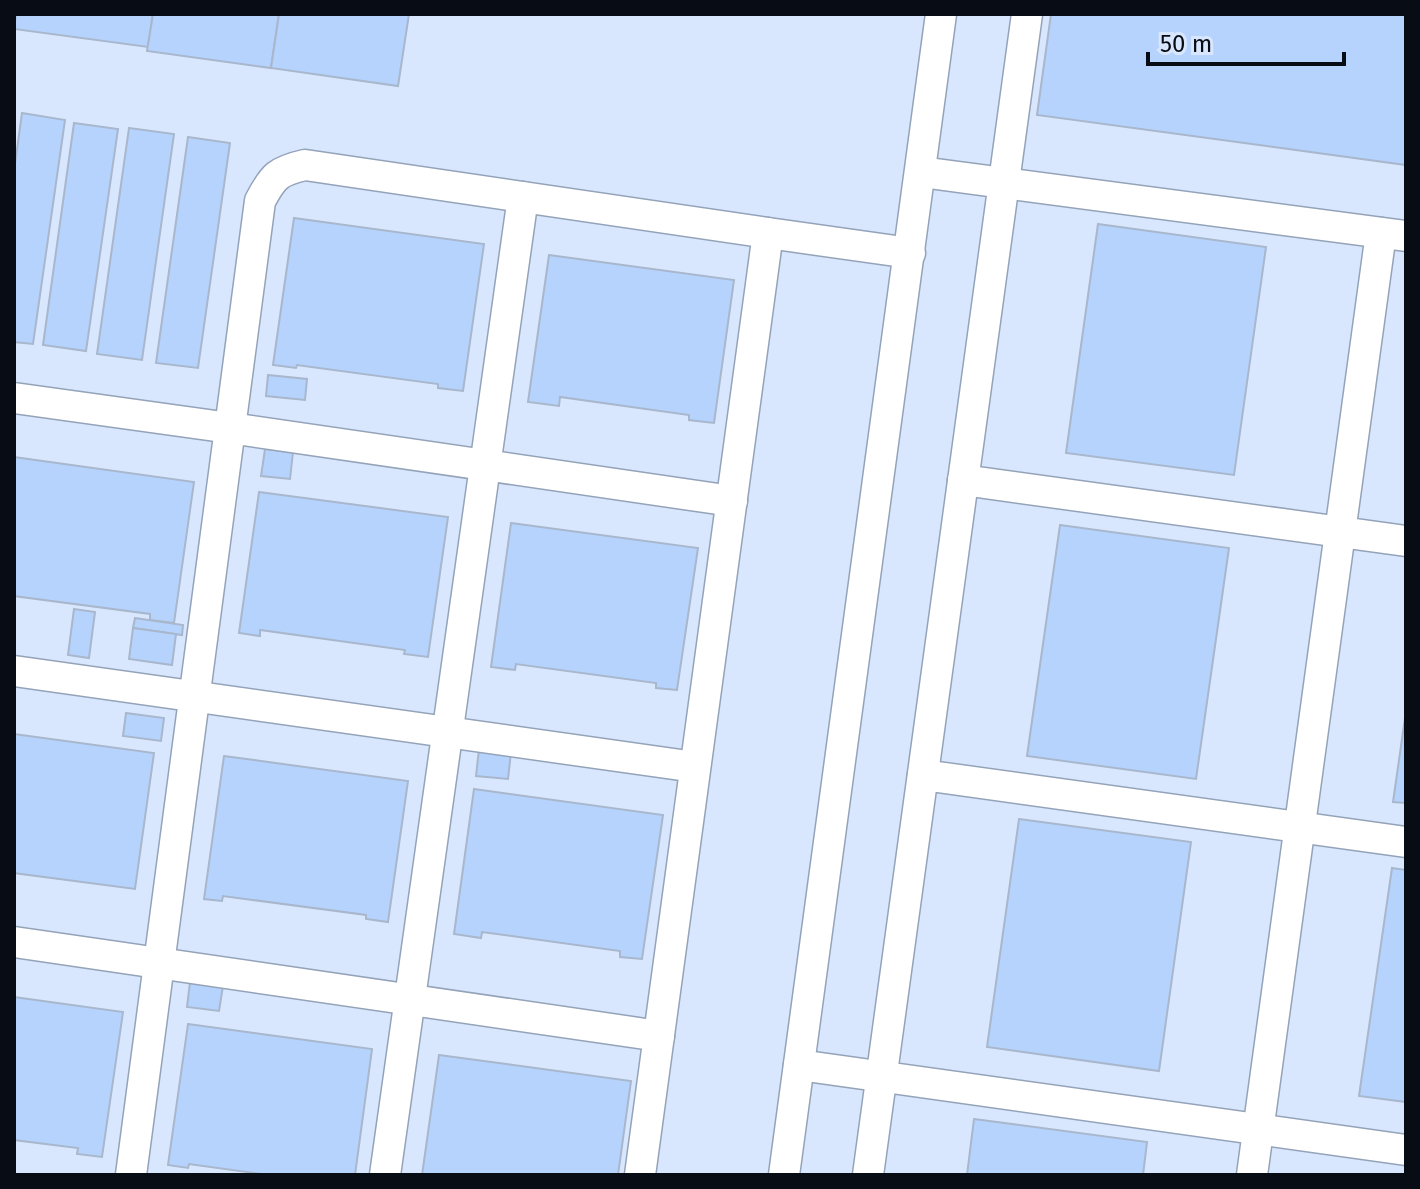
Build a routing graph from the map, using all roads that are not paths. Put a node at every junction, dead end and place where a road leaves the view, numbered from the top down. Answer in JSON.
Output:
{"nodes":[{"id":1,"x":941,"y":14,"type":"edge"},
{"id":2,"x":1027,"y":14,"type":"edge"},
{"id":3,"x":921,"y":172,"type":"junction"},
{"id":4,"x":1004,"y":183,"type":"junction"},
{"id":5,"x":523,"y":197,"type":"junction"},
{"id":6,"x":768,"y":233,"type":"junction"},
{"id":7,"x":1393,"y":235,"type":"edge"},
{"id":8,"x":910,"y":253,"type":"junction"},
{"id":9,"x":14,"y":398,"type":"edge"},
{"id":10,"x":230,"y":428,"type":"junction"},
{"id":11,"x":485,"y":465,"type":"junction"},
{"id":12,"x":963,"y":480,"type":"junction"},
{"id":13,"x":732,"y":501,"type":"junction"},
{"id":14,"x":1340,"y":532,"type":"junction"},
{"id":15,"x":1406,"y":541,"type":"edge"},
{"id":16,"x":14,"y":671,"type":"edge"},
{"id":17,"x":195,"y":697,"type":"junction"},
{"id":18,"x":447,"y":732,"type":"junction"},
{"id":19,"x":695,"y":767,"type":"junction"},
{"id":20,"x":923,"y":775,"type":"junction"},
{"id":21,"x":1299,"y":827,"type":"junction"},
{"id":22,"x":1406,"y":842,"type":"edge"},
{"id":23,"x":14,"y":942,"type":"edge"},
{"id":24,"x":160,"y":962,"type":"junction"},
{"id":25,"x":410,"y":998,"type":"junction"},
{"id":26,"x":659,"y":1036,"type":"junction"},
{"id":27,"x":799,"y":1065,"type":"junction"},
{"id":28,"x":882,"y":1076,"type":"junction"},
{"id":29,"x":1258,"y":1129,"type":"junction"},
{"id":30,"x":1406,"y":1150,"type":"edge"},
{"id":31,"x":131,"y":1175,"type":"edge"},
{"id":32,"x":385,"y":1175,"type":"edge"},
{"id":33,"x":640,"y":1175,"type":"edge"},
{"id":34,"x":784,"y":1175,"type":"edge"},
{"id":35,"x":868,"y":1175,"type":"edge"},
{"id":36,"x":1252,"y":1175,"type":"edge"}],
"edges":[{"from":1,"to":3,"type":"street"},
{"from":2,"to":4,"type":"street"},
{"from":3,"to":4,"type":"street"},
{"from":3,"to":8,"type":"street"},
{"from":4,"to":7,"type":"street"},
{"from":4,"to":12,"type":"street"},
{"from":5,"to":6,"type":"street"},
{"from":5,"to":10,"type":"street"},
{"from":5,"to":11,"type":"street"},
{"from":6,"to":8,"type":"street"},
{"from":6,"to":13,"type":"street"},
{"from":7,"to":14,"type":"street"},
{"from":8,"to":27,"type":"street"},
{"from":9,"to":10,"type":"street"},
{"from":10,"to":11,"type":"street"},
{"from":10,"to":17,"type":"street"},
{"from":11,"to":13,"type":"street"},
{"from":11,"to":18,"type":"street"},
{"from":12,"to":14,"type":"street"},
{"from":12,"to":20,"type":"street"},
{"from":13,"to":19,"type":"street"},
{"from":14,"to":15,"type":"street"},
{"from":14,"to":21,"type":"street"},
{"from":16,"to":17,"type":"street"},
{"from":17,"to":18,"type":"street"},
{"from":17,"to":24,"type":"street"},
{"from":18,"to":19,"type":"street"},
{"from":18,"to":25,"type":"street"},
{"from":19,"to":26,"type":"street"},
{"from":20,"to":21,"type":"street"},
{"from":20,"to":28,"type":"street"},
{"from":21,"to":22,"type":"street"},
{"from":21,"to":29,"type":"street"},
{"from":23,"to":24,"type":"street"},
{"from":24,"to":25,"type":"street"},
{"from":24,"to":31,"type":"street"},
{"from":25,"to":26,"type":"street"},
{"from":25,"to":32,"type":"street"},
{"from":26,"to":33,"type":"street"},
{"from":27,"to":28,"type":"street"},
{"from":27,"to":34,"type":"street"},
{"from":28,"to":29,"type":"street"},
{"from":28,"to":35,"type":"street"},
{"from":29,"to":30,"type":"street"},
{"from":29,"to":36,"type":"street"}]}
